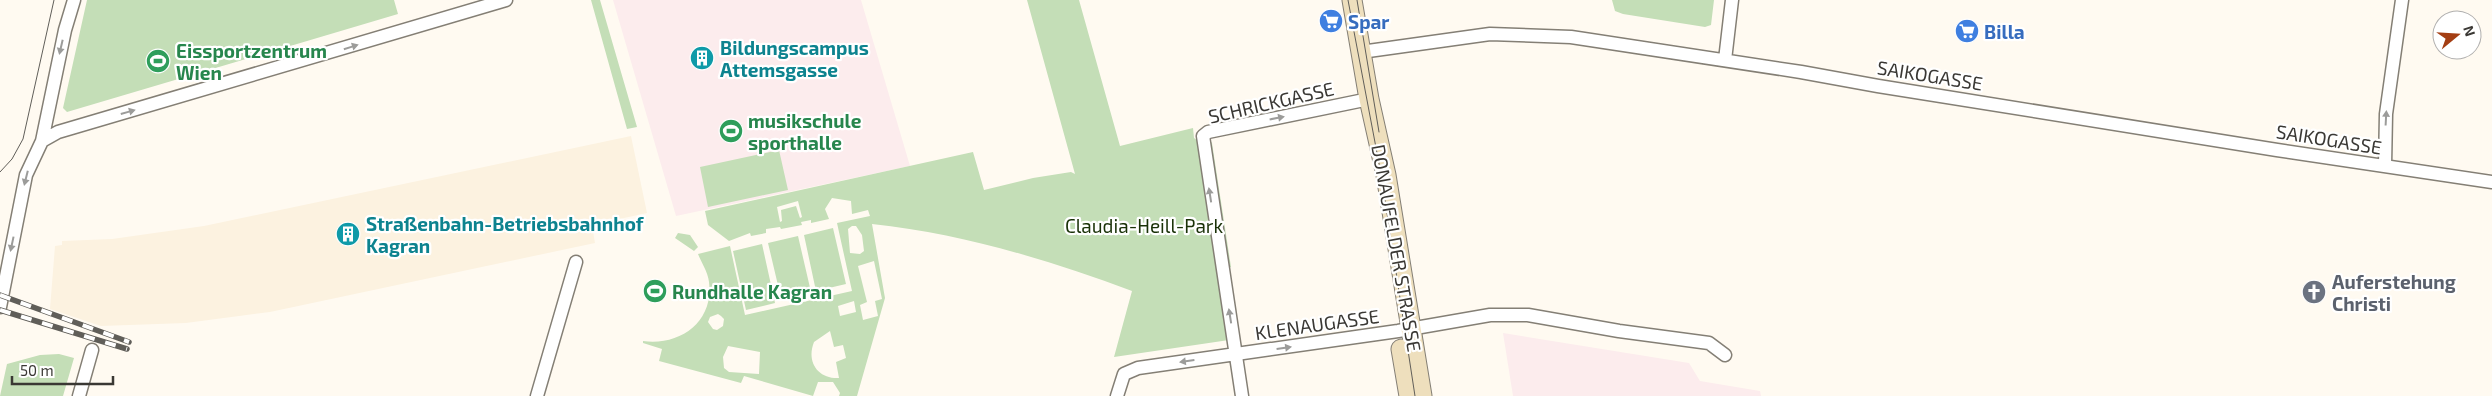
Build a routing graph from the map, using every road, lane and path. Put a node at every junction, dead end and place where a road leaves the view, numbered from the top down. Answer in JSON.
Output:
{"nodes":[{"id":1,"x":74,"y":0,"type":"edge"},
{"id":2,"x":506,"y":0,"type":"edge"},
{"id":3,"x":1352,"y":0,"type":"edge"},
{"id":4,"x":1732,"y":0,"type":"edge"},
{"id":5,"x":2402,"y":0,"type":"edge"},
{"id":6,"x":1360,"y":52,"type":"junction"},
{"id":7,"x":1724,"y":60,"type":"junction"},
{"id":8,"x":1369,"y":99,"type":"junction"},
{"id":9,"x":42,"y":141,"type":"junction"},
{"id":10,"x":2385,"y":166,"type":"junction"},
{"id":11,"x":2492,"y":182,"type":"edge"},
{"id":12,"x":576,"y":262,"type":"dead end"},
{"id":13,"x":0,"y":307,"type":"edge"},
{"id":14,"x":1405,"y":330,"type":"junction"},
{"id":15,"x":92,"y":350,"type":"dead end"},
{"id":16,"x":1236,"y":355,"type":"junction"},
{"id":17,"x":1725,"y":355,"type":"dead end"},
{"id":18,"x":79,"y":396,"type":"edge"},
{"id":19,"x":537,"y":396,"type":"edge"},
{"id":20,"x":1116,"y":396,"type":"edge"},
{"id":21,"x":1242,"y":396,"type":"edge"},
{"id":22,"x":1408,"y":396,"type":"edge"},
{"id":23,"x":1422,"y":396,"type":"edge"}],
"edges":[{"from":1,"to":9,"type":"street","one_way":true},
{"from":9,"to":2,"type":"street","one_way":true},
{"from":3,"to":6,"type":"main road","name":"DONAUFELDER STRASSE"},
{"from":4,"to":7,"type":"street"},
{"from":10,"to":5,"type":"street","one_way":true},
{"from":6,"to":7,"type":"street","name":"SAIKOGASSE"},
{"from":6,"to":8,"type":"main road","name":"DONAUFELDER STRASSE"},
{"from":7,"to":10,"type":"street","name":"SAIKOGASSE"},
{"from":8,"to":14,"type":"main road","name":"DONAUFELDER STRASSE"},
{"from":16,"to":8,"type":"street","name":"SCHRICKGASSE","one_way":true},
{"from":9,"to":13,"type":"street","one_way":true},
{"from":10,"to":11,"type":"street","name":"SAIKOGASSE"},
{"from":12,"to":19,"type":"street"},
{"from":16,"to":14,"type":"street","name":"KLENAUGASSE","one_way":true},
{"from":14,"to":17,"type":"street","name":"KLENAUGASSE"},
{"from":14,"to":22,"type":"main road","name":"DONAUFELDER STRASSE"},
{"from":14,"to":23,"type":"main road","name":"DONAUFELDER STRASSE"},
{"from":15,"to":18,"type":"street"},
{"from":16,"to":20,"type":"street","name":"KLENAUGASSE","one_way":true},
{"from":16,"to":21,"type":"street","name":"SCHRICKGASSE"}]}
